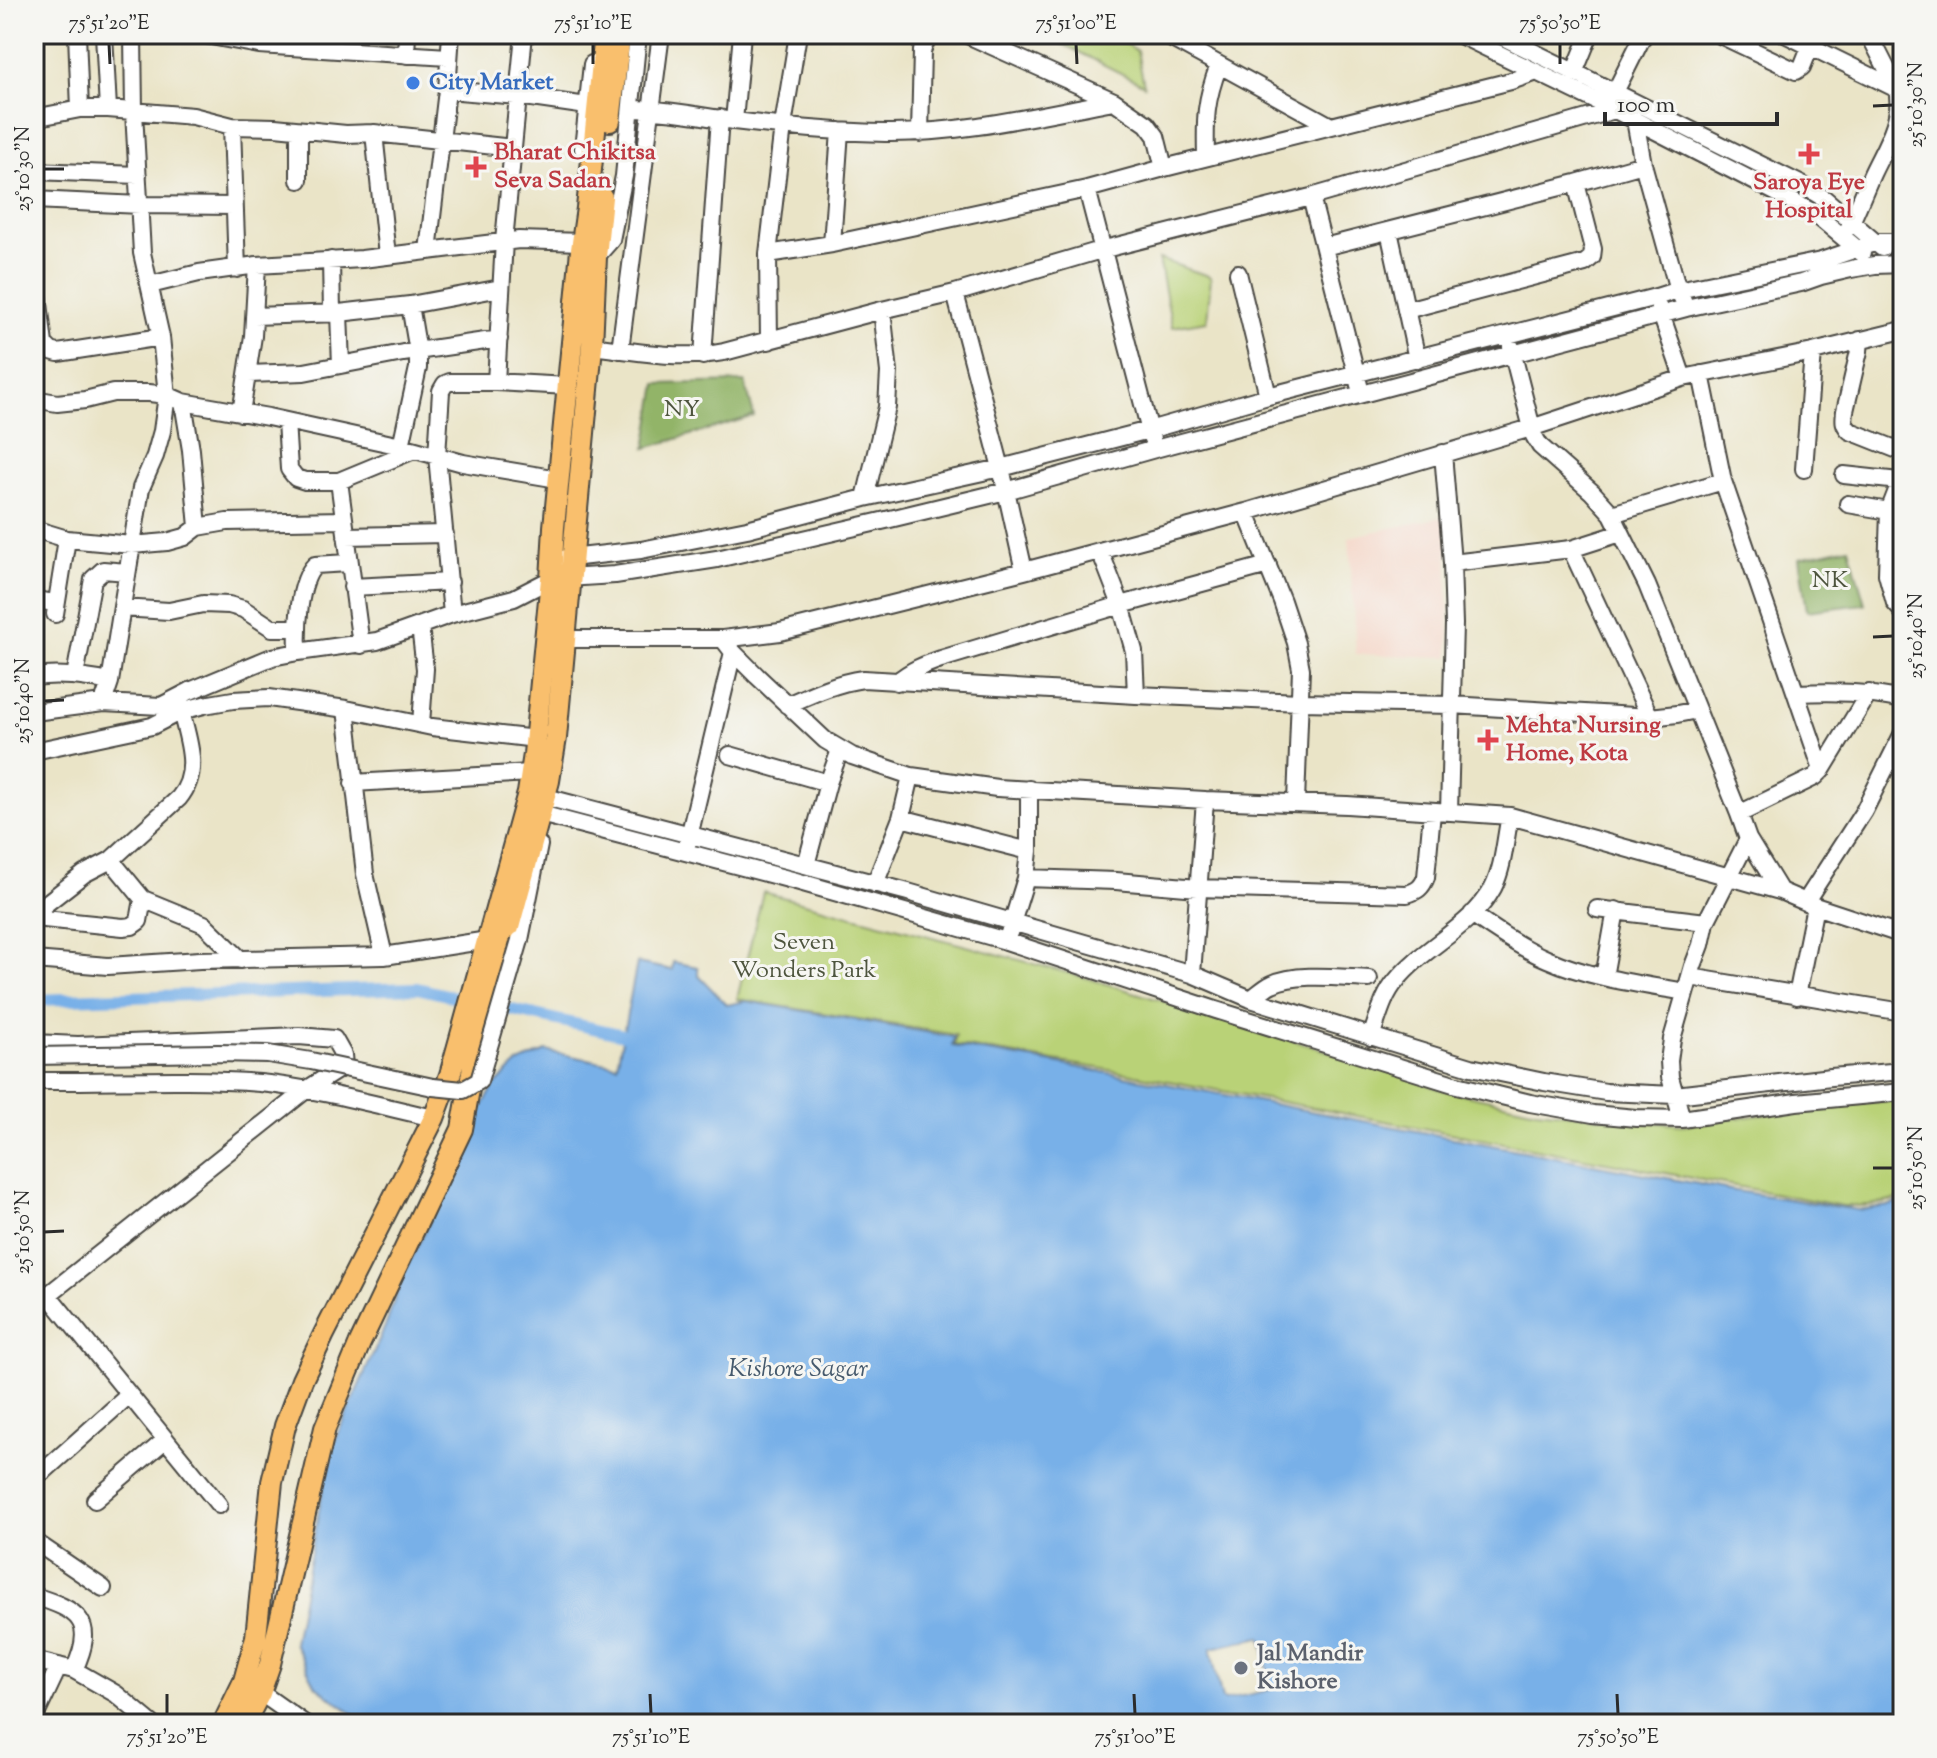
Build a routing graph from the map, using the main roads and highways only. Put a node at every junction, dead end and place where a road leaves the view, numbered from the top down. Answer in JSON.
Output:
{"nodes":[{"id":1,"x":605,"y":34,"type":"edge"},
{"id":2,"x":620,"y":34,"type":"edge"},
{"id":3,"x":594,"y":212,"type":"junction"},
{"id":4,"x":587,"y":245,"type":"junction"},
{"id":5,"x":562,"y":569,"type":"junction"},
{"id":6,"x":534,"y":803,"type":"junction"},
{"id":7,"x":468,"y":1043,"type":"junction"},
{"id":8,"x":252,"y":1687,"type":"junction"},
{"id":9,"x":223,"y":1724,"type":"edge"},
{"id":10,"x":244,"y":1724,"type":"edge"}],
"edges":[{"from":1,"to":3,"type":"main road"},
{"from":2,"to":3,"type":"main road"},
{"from":3,"to":4,"type":"main road"},
{"from":4,"to":5,"type":"main road"},
{"from":4,"to":5,"type":"main road"},
{"from":5,"to":6,"type":"main road"},
{"from":5,"to":6,"type":"main road"},
{"from":6,"to":7,"type":"main road"},
{"from":7,"to":8,"type":"main road"},
{"from":7,"to":8,"type":"main road"},
{"from":8,"to":9,"type":"main road"},
{"from":8,"to":10,"type":"main road"}]}
